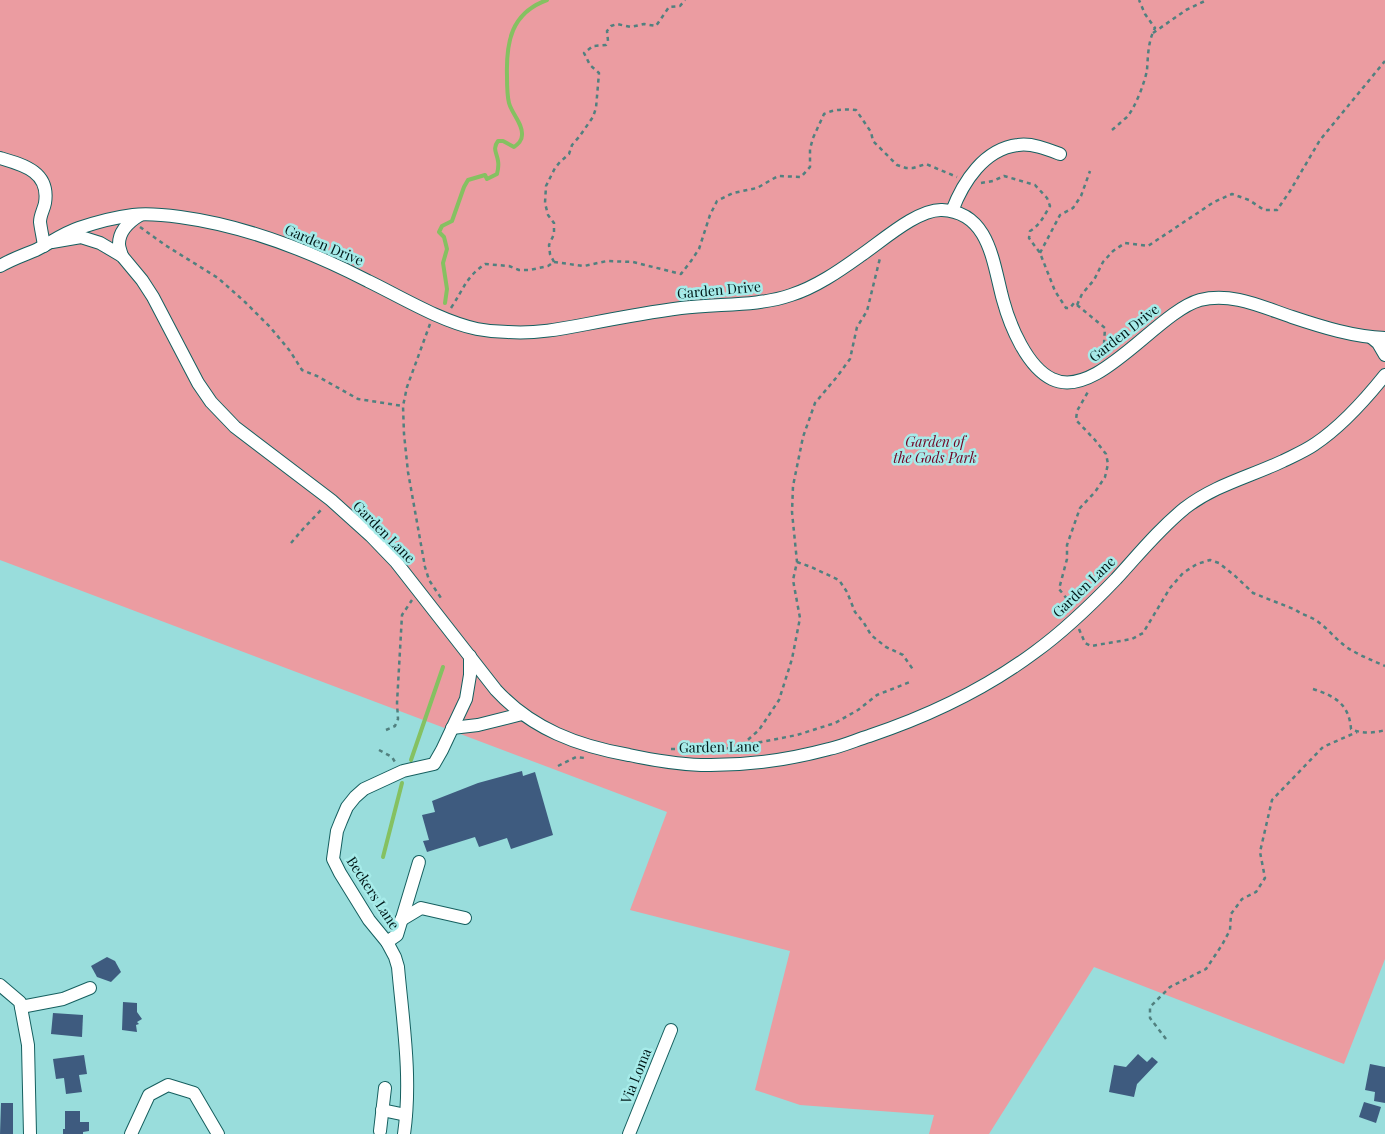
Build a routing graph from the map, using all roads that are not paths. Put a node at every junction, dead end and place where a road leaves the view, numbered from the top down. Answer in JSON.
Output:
{"nodes":[{"id":1,"x":1060,"y":154,"type":"dead end"},
{"id":2,"x":0,"y":158,"type":"edge"},
{"id":3,"x":952,"y":211,"type":"junction"},
{"id":4,"x":137,"y":217,"type":"junction"},
{"id":5,"x":48,"y":244,"type":"junction"},
{"id":6,"x":122,"y":256,"type":"junction"},
{"id":7,"x":0,"y":266,"type":"edge"},
{"id":8,"x":1379,"y":338,"type":"edge"},
{"id":9,"x":1385,"y":355,"type":"edge"},
{"id":10,"x":1385,"y":375,"type":"edge"},
{"id":11,"x":470,"y":656,"type":"junction"},
{"id":12,"x":522,"y":714,"type":"junction"},
{"id":13,"x":452,"y":728,"type":"junction"},
{"id":14,"x":419,"y":862,"type":"dead end"},
{"id":15,"x":465,"y":918,"type":"dead end"},
{"id":16,"x":402,"y":920,"type":"junction"},
{"id":17,"x":387,"y":942,"type":"junction"},
{"id":18,"x":0,"y":985,"type":"edge"},
{"id":19,"x":90,"y":988,"type":"dead end"},
{"id":20,"x":21,"y":1007,"type":"junction"},
{"id":21,"x":671,"y":1030,"type":"dead end"},
{"id":22,"x":385,"y":1088,"type":"dead end"},
{"id":23,"x":382,"y":1110,"type":"junction"},
{"id":24,"x":406,"y":1115,"type":"junction"},
{"id":25,"x":380,"y":1131,"type":"dead end"},
{"id":26,"x":30,"y":1134,"type":"edge"},
{"id":27,"x":131,"y":1134,"type":"edge"},
{"id":28,"x":218,"y":1134,"type":"edge"},
{"id":29,"x":404,"y":1134,"type":"edge"},
{"id":30,"x":629,"y":1134,"type":"edge"}],
"edges":[{"from":1,"to":3,"type":"street"},
{"from":2,"to":5,"type":"street"},
{"from":3,"to":4,"type":"street","name":"Garden Drive"},
{"from":3,"to":8,"type":"street","name":"Garden Drive"},
{"from":4,"to":5,"type":"street","name":"Garden Drive"},
{"from":4,"to":6,"type":"street"},
{"from":5,"to":6,"type":"street","name":"Garden Lane"},
{"from":5,"to":7,"type":"street","name":"Garden Drive"},
{"from":6,"to":11,"type":"street","name":"Garden Lane"},
{"from":8,"to":9,"type":"street","name":"Garden Drive"},
{"from":10,"to":12,"type":"street","name":"Garden Lane"},
{"from":11,"to":12,"type":"street","name":"Garden Lane"},
{"from":11,"to":13,"type":"street","name":"Beckers Lane"},
{"from":12,"to":13,"type":"street"},
{"from":13,"to":17,"type":"street","name":"Beckers Lane"},
{"from":14,"to":16,"type":"street"},
{"from":15,"to":16,"type":"street"},
{"from":16,"to":17,"type":"street"},
{"from":17,"to":24,"type":"street","name":"Beckers Lane"},
{"from":18,"to":20,"type":"street"},
{"from":19,"to":20,"type":"street"},
{"from":20,"to":26,"type":"street"},
{"from":21,"to":30,"type":"street","name":"Via Loma"},
{"from":22,"to":23,"type":"street"},
{"from":23,"to":24,"type":"street"},
{"from":23,"to":25,"type":"street"},
{"from":24,"to":29,"type":"street","name":"Beckers Lane"},
{"from":27,"to":28,"type":"street"}]}
